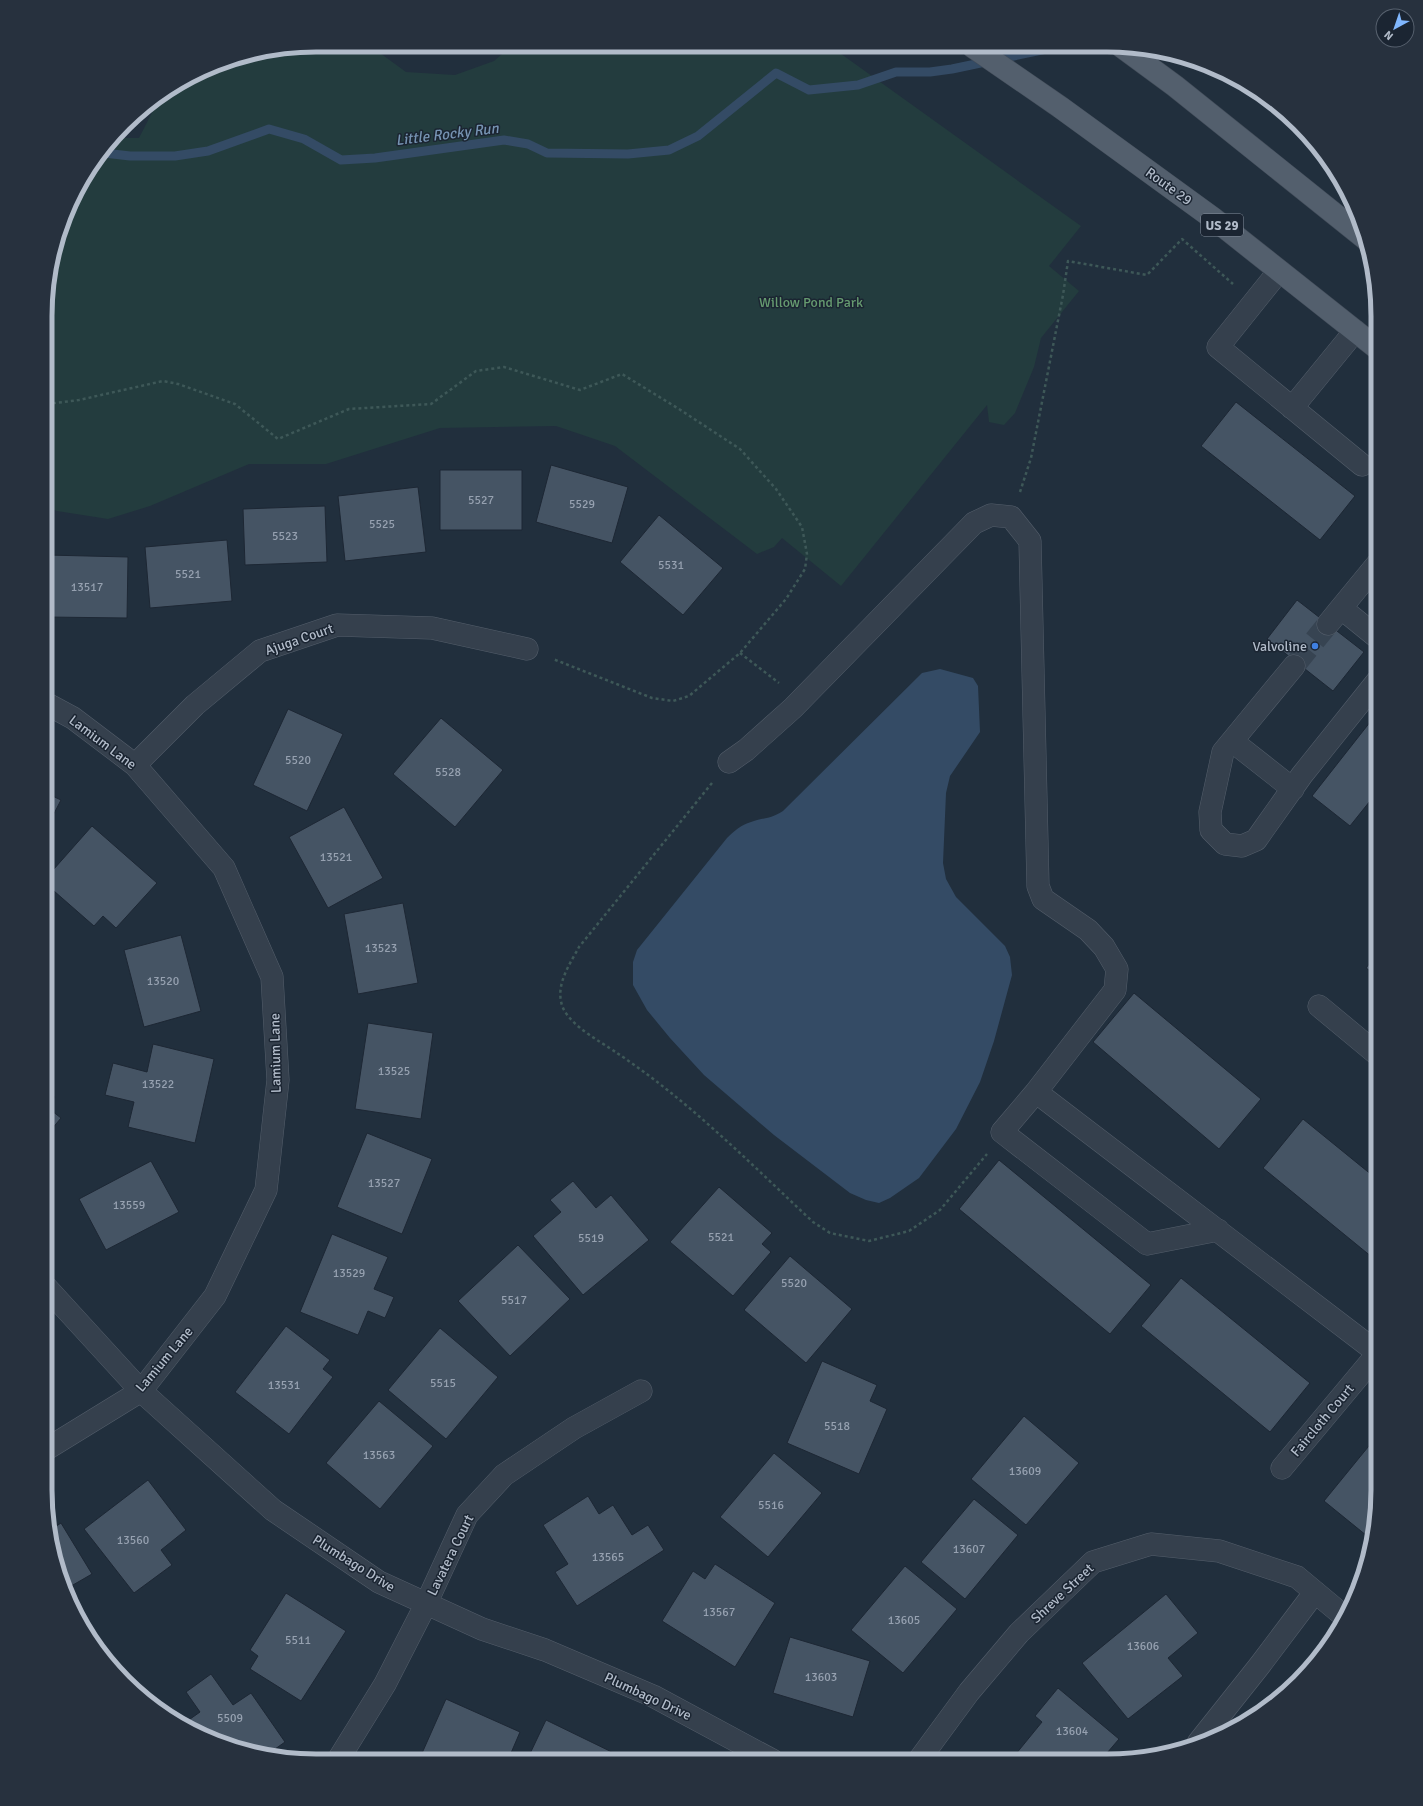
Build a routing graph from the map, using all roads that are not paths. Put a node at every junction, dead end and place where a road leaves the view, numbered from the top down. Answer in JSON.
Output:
{"nodes":[{"id":1,"x":980,"y":52,"type":"edge"},
{"id":2,"x":1131,"y":53,"type":"edge"},
{"id":3,"x":1357,"y":232,"type":"edge"},
{"id":4,"x":1279,"y":271,"type":"junction"},
{"id":5,"x":1355,"y":331,"type":"junction"},
{"id":6,"x":1371,"y":344,"type":"edge"},
{"id":7,"x":1292,"y":408,"type":"junction"},
{"id":8,"x":1362,"y":465,"type":"dead end"},
{"id":9,"x":1371,"y":571,"type":"edge"},
{"id":10,"x":1371,"y":634,"type":"edge"},
{"id":11,"x":527,"y":649,"type":"road end"},
{"id":12,"x":1294,"y":666,"type":"tunnel mouth"},
{"id":13,"x":1371,"y":689,"type":"edge"},
{"id":14,"x":52,"y":707,"type":"edge"},
{"id":15,"x":1232,"y":741,"type":"junction"},
{"id":16,"x":729,"y":762,"type":"road end"},
{"id":17,"x":136,"y":765,"type":"junction"},
{"id":18,"x":1298,"y":782,"type":"junction"},
{"id":19,"x":1319,"y":1006,"type":"dead end"},
{"id":20,"x":1371,"y":1049,"type":"edge"},
{"id":21,"x":1036,"y":1092,"type":"junction"},
{"id":22,"x":1218,"y":1230,"type":"junction"},
{"id":23,"x":52,"y":1294,"type":"edge"},
{"id":24,"x":1371,"y":1348,"type":"edge"},
{"id":25,"x":1371,"y":1361,"type":"edge"},
{"id":26,"x":141,"y":1391,"type":"junction"},
{"id":27,"x":641,"y":1391,"type":"dead end"},
{"id":28,"x":52,"y":1446,"type":"edge"},
{"id":29,"x":1282,"y":1468,"type":"dead end"},
{"id":30,"x":1315,"y":1592,"type":"junction"},
{"id":31,"x":426,"y":1604,"type":"junction"},
{"id":32,"x":1341,"y":1613,"type":"edge"},
{"id":33,"x":1204,"y":1736,"type":"edge"},
{"id":34,"x":342,"y":1754,"type":"edge"},
{"id":35,"x":761,"y":1754,"type":"edge"},
{"id":36,"x":924,"y":1754,"type":"edge"}],
"edges":[{"from":1,"to":4,"type":"main road","name":"Route 29","number":"US 29"},
{"from":2,"to":3,"type":"main road"},
{"from":4,"to":5,"type":"main road","name":"Route 29","number":"US 29"},
{"from":4,"to":7,"type":"street"},
{"from":5,"to":6,"type":"main road","name":"Route 29","number":"US 29"},
{"from":5,"to":7,"type":"street"},
{"from":7,"to":8,"type":"street"},
{"from":9,"to":10,"type":"street"},
{"from":11,"to":17,"type":"street","name":"Ajuga Court"},
{"from":12,"to":15,"type":"street"},
{"from":13,"to":18,"type":"street"},
{"from":14,"to":17,"type":"street","name":"Lamium Lane"},
{"from":15,"to":18,"type":"street"},
{"from":15,"to":18,"type":"street"},
{"from":16,"to":21,"type":"street"},
{"from":17,"to":26,"type":"street","name":"Lamium Lane"},
{"from":19,"to":20,"type":"street"},
{"from":21,"to":22,"type":"street"},
{"from":21,"to":22,"type":"street"},
{"from":22,"to":24,"type":"street"},
{"from":23,"to":26,"type":"street","name":"Plumbago Drive"},
{"from":25,"to":29,"type":"street","name":"Faircloth Court"},
{"from":26,"to":28,"type":"street","name":"Lamium Lane"},
{"from":26,"to":31,"type":"street","name":"Plumbago Drive"},
{"from":27,"to":31,"type":"street","name":"Lavatera Court"},
{"from":30,"to":32,"type":"street","name":"Shreve Street"},
{"from":30,"to":33,"type":"street"},
{"from":30,"to":36,"type":"street","name":"Shreve Street"},
{"from":31,"to":34,"type":"street","name":"Lavatera Court"},
{"from":31,"to":35,"type":"street","name":"Plumbago Drive"}]}
